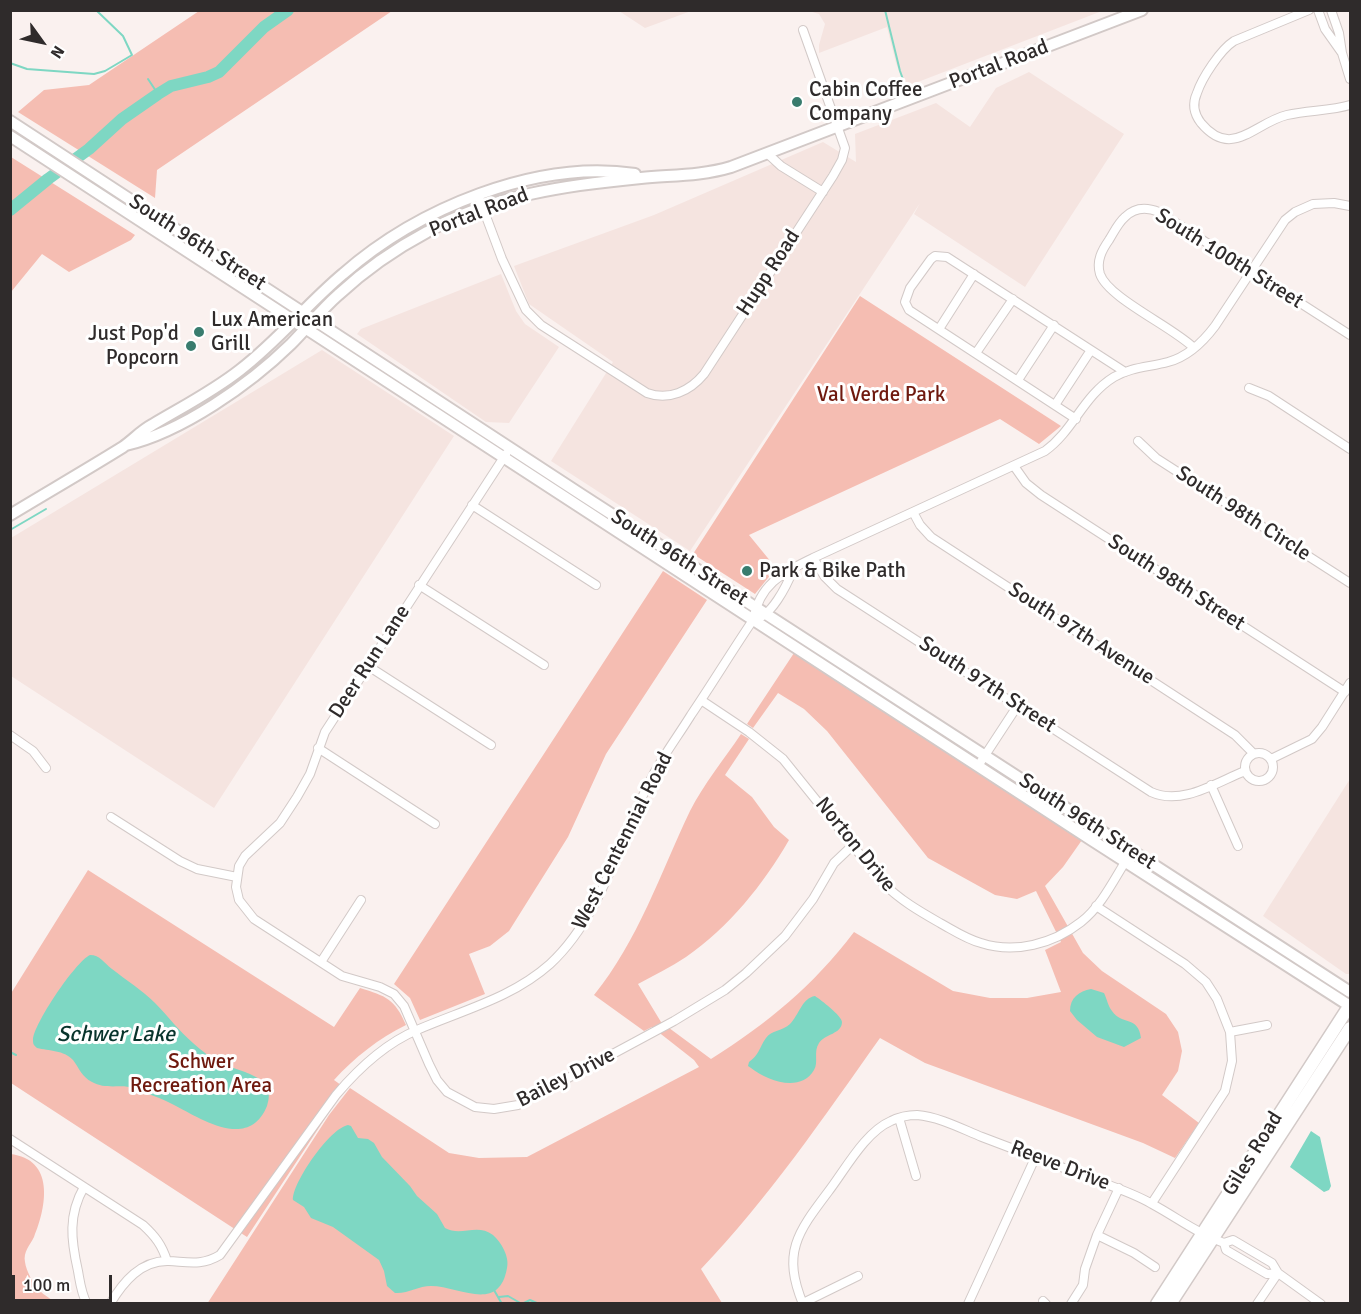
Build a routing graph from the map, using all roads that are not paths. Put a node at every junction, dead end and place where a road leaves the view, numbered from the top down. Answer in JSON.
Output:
{"nodes":[{"id":1,"x":1142,"y":10,"type":"edge"},
{"id":2,"x":1310,"y":10,"type":"edge"},
{"id":3,"x":1318,"y":10,"type":"edge"},
{"id":4,"x":1331,"y":10,"type":"edge"},
{"id":5,"x":803,"y":30,"type":"dead end"},
{"id":6,"x":1342,"y":53,"type":"junction"},
{"id":7,"x":1350,"y":79,"type":"edge"},
{"id":8,"x":1350,"y":105,"type":"edge"},
{"id":9,"x":10,"y":121,"type":"edge"},
{"id":10,"x":838,"y":127,"type":"junction"},
{"id":11,"x":10,"y":136,"type":"edge"},
{"id":12,"x":768,"y":154,"type":"junction"},
{"id":13,"x":651,"y":177,"type":"junction"},
{"id":14,"x":823,"y":192,"type":"junction"},
{"id":15,"x":478,"y":195,"type":"junction"},
{"id":16,"x":1350,"y":206,"type":"edge"},
{"id":17,"x":483,"y":207,"type":"junction"},
{"id":18,"x":1251,"y":271,"type":"junction"},
{"id":19,"x":974,"y":274,"type":"junction"},
{"id":20,"x":1013,"y":299,"type":"junction"},
{"id":21,"x":303,"y":311,"type":"junction"},
{"id":22,"x":313,"y":319,"type":"junction"},
{"id":23,"x":294,"y":321,"type":"junction"},
{"id":24,"x":1054,"y":325,"type":"junction"},
{"id":25,"x":305,"y":329,"type":"junction"},
{"id":26,"x":939,"y":329,"type":"junction"},
{"id":27,"x":1350,"y":335,"type":"edge"},
{"id":28,"x":1194,"y":348,"type":"junction"},
{"id":29,"x":1091,"y":350,"type":"junction"},
{"id":30,"x":976,"y":353,"type":"junction"},
{"id":31,"x":1125,"y":372,"type":"junction"},
{"id":32,"x":1018,"y":380,"type":"junction"},
{"id":33,"x":1249,"y":388,"type":"dead end"},
{"id":34,"x":1055,"y":405,"type":"junction"},
{"id":35,"x":1076,"y":419,"type":"junction"},
{"id":36,"x":1138,"y":441,"type":"dead end"},
{"id":37,"x":126,"y":445,"type":"junction"},
{"id":38,"x":510,"y":448,"type":"junction"},
{"id":39,"x":1350,"y":449,"type":"edge"},
{"id":40,"x":503,"y":458,"type":"junction"},
{"id":41,"x":1014,"y":466,"type":"junction"},
{"id":42,"x":472,"y":505,"type":"junction"},
{"id":43,"x":913,"y":512,"type":"junction"},
{"id":44,"x":10,"y":515,"type":"edge"},
{"id":45,"x":813,"y":558,"type":"junction"},
{"id":46,"x":793,"y":570,"type":"junction"},
{"id":47,"x":1350,"y":584,"type":"edge"},
{"id":48,"x":419,"y":585,"type":"junction"},
{"id":49,"x":596,"y":585,"type":"dead end"},
{"id":50,"x":756,"y":607,"type":"junction"},
{"id":51,"x":766,"y":614,"type":"junction"},
{"id":52,"x":753,"y":620,"type":"junction"},
{"id":53,"x":544,"y":665,"type":"dead end"},
{"id":54,"x":368,"y":666,"type":"junction"},
{"id":55,"x":1350,"y":683,"type":"edge"},
{"id":56,"x":1345,"y":692,"type":"junction"},
{"id":57,"x":701,"y":700,"type":"junction"},
{"id":58,"x":1018,"y":705,"type":"junction"},
{"id":59,"x":10,"y":735,"type":"edge"},
{"id":60,"x":491,"y":745,"type":"dead end"},
{"id":61,"x":318,"y":748,"type":"junction"},
{"id":62,"x":987,"y":752,"type":"junction"},
{"id":63,"x":1253,"y":753,"type":"junction"},
{"id":64,"x":1271,"y":759,"type":"junction"},
{"id":65,"x":978,"y":766,"type":"junction"},
{"id":66,"x":46,"y":768,"type":"dead end"},
{"id":67,"x":1245,"y":771,"type":"junction"},
{"id":68,"x":1211,"y":785,"type":"junction"},
{"id":69,"x":111,"y":817,"type":"dead end"},
{"id":70,"x":435,"y":824,"type":"dead end"},
{"id":71,"x":853,"y":845,"type":"junction"},
{"id":72,"x":1238,"y":846,"type":"dead end"},
{"id":73,"x":1132,"y":851,"type":"junction"},
{"id":74,"x":1125,"y":862,"type":"junction"},
{"id":75,"x":237,"y":878,"type":"junction"},
{"id":76,"x":361,"y":900,"type":"dead end"},
{"id":77,"x":1096,"y":906,"type":"junction"},
{"id":78,"x":321,"y":963,"type":"junction"},
{"id":79,"x":1350,"y":992,"type":"edge"},
{"id":80,"x":1350,"y":1006,"type":"edge"},
{"id":81,"x":1268,"y":1025,"type":"dead end"},
{"id":82,"x":1350,"y":1028,"type":"edge"},
{"id":83,"x":416,"y":1031,"type":"junction"},
{"id":84,"x":1230,"y":1032,"type":"junction"},
{"id":85,"x":899,"y":1118,"type":"junction"},
{"id":86,"x":10,"y":1139,"type":"edge"},
{"id":87,"x":1036,"y":1156,"type":"junction"},
{"id":88,"x":916,"y":1176,"type":"dead end"},
{"id":89,"x":84,"y":1186,"type":"junction"},
{"id":90,"x":1119,"y":1188,"type":"junction"},
{"id":91,"x":1152,"y":1203,"type":"junction"},
{"id":92,"x":1097,"y":1235,"type":"junction"},
{"id":93,"x":1213,"y":1239,"type":"junction"},
{"id":94,"x":167,"y":1261,"type":"junction"},
{"id":95,"x":1155,"y":1267,"type":"dead end"},
{"id":96,"x":1278,"y":1273,"type":"junction"},
{"id":97,"x":858,"y":1276,"type":"dead end"},
{"id":98,"x":803,"y":1303,"type":"edge"},
{"id":99,"x":87,"y":1304,"type":"edge"},
{"id":100,"x":110,"y":1304,"type":"edge"},
{"id":101,"x":968,"y":1304,"type":"edge"},
{"id":102,"x":1071,"y":1304,"type":"edge"},
{"id":103,"x":1157,"y":1304,"type":"edge"},
{"id":104,"x":1170,"y":1304,"type":"edge"},
{"id":105,"x":1257,"y":1304,"type":"edge"},
{"id":106,"x":1322,"y":1304,"type":"edge"}],
"edges":[{"from":1,"to":10,"type":"main road","name":"Portal Road"},
{"from":2,"to":8,"type":"street"},
{"from":3,"to":6,"type":"street"},
{"from":4,"to":6,"type":"street"},
{"from":5,"to":10,"type":"street","name":"Hupp Road"},
{"from":6,"to":7,"type":"street"},
{"from":9,"to":21,"type":"main road","name":"South 96th Street"},
{"from":10,"to":12,"type":"main road","name":"Portal Road"},
{"from":10,"to":14,"type":"street","name":"Hupp Road"},
{"from":11,"to":23,"type":"main road","name":"South 96th Street"},
{"from":12,"to":13,"type":"main road","name":"Portal Road"},
{"from":12,"to":14,"type":"street"},
{"from":13,"to":15,"type":"main road","name":"Portal Road"},
{"from":13,"to":17,"type":"main road","name":"Portal Road"},
{"from":14,"to":17,"type":"street","name":"Hupp Road"},
{"from":15,"to":17,"type":"street"},
{"from":15,"to":21,"type":"main road","name":"Portal Road"},
{"from":16,"to":18,"type":"street","name":"West Centennial Road"},
{"from":17,"to":22,"type":"main road","name":"Portal Road"},
{"from":18,"to":27,"type":"street","name":"South 100th Street"},
{"from":18,"to":28,"type":"street","name":"West Centennial Road"},
{"from":18,"to":28,"type":"street","name":"South 100th Street"},
{"from":19,"to":20,"type":"street"},
{"from":19,"to":26,"type":"street"},
{"from":19,"to":26,"type":"street"},
{"from":20,"to":24,"type":"street"},
{"from":20,"to":30,"type":"street"},
{"from":21,"to":22,"type":"main road","name":"South 96th Street"},
{"from":21,"to":23,"type":"main road","name":"Portal Road"},
{"from":22,"to":25,"type":"main road","name":"Portal Road"},
{"from":22,"to":38,"type":"main road","name":"South 96th Street"},
{"from":23,"to":25,"type":"main road","name":"South 96th Street"},
{"from":23,"to":37,"type":"main road","name":"Portal Road"},
{"from":24,"to":29,"type":"street"},
{"from":24,"to":32,"type":"street"},
{"from":25,"to":37,"type":"main road","name":"Portal Road"},
{"from":25,"to":40,"type":"main road","name":"South 96th Street"},
{"from":26,"to":30,"type":"street"},
{"from":28,"to":31,"type":"street","name":"West Centennial Road"},
{"from":29,"to":31,"type":"street"},
{"from":29,"to":34,"type":"street"},
{"from":30,"to":32,"type":"street"},
{"from":31,"to":35,"type":"street","name":"West Centennial Road"},
{"from":32,"to":34,"type":"street"},
{"from":33,"to":39,"type":"street"},
{"from":34,"to":35,"type":"street"},
{"from":35,"to":41,"type":"street","name":"West Centennial Road"},
{"from":36,"to":47,"type":"street","name":"South 98th Circle"},
{"from":37,"to":44,"type":"main road"},
{"from":38,"to":40,"type":"street","name":"Deer Run Lane"},
{"from":38,"to":50,"type":"main road","name":"South 96th Street"},
{"from":40,"to":42,"type":"street","name":"Deer Run Lane"},
{"from":40,"to":52,"type":"main road","name":"South 96th Street"},
{"from":41,"to":43,"type":"street","name":"West Centennial Road"},
{"from":41,"to":56,"type":"street","name":"South 98th Street"},
{"from":42,"to":48,"type":"street","name":"Deer Run Lane"},
{"from":42,"to":49,"type":"street"},
{"from":43,"to":45,"type":"street","name":"West Centennial Road"},
{"from":43,"to":63,"type":"street","name":"South 97th Avenue"},
{"from":45,"to":46,"type":"street","name":"West Centennial Road"},
{"from":45,"to":58,"type":"street","name":"South 97th Street"},
{"from":46,"to":50,"type":"street","name":"West Centennial Road"},
{"from":46,"to":51,"type":"street","name":"West Centennial Road"},
{"from":48,"to":53,"type":"street"},
{"from":48,"to":54,"type":"street","name":"Deer Run Lane"},
{"from":50,"to":51,"type":"main road","name":"South 96th Street"},
{"from":50,"to":52,"type":"street","name":"West Centennial Road"},
{"from":51,"to":52,"type":"street"},
{"from":51,"to":62,"type":"main road","name":"South 96th Street"},
{"from":52,"to":57,"type":"street","name":"West Centennial Road"},
{"from":52,"to":65,"type":"main road","name":"South 96th Street"},
{"from":54,"to":60,"type":"street"},
{"from":54,"to":61,"type":"street","name":"Deer Run Lane"},
{"from":55,"to":56,"type":"street"},
{"from":56,"to":64,"type":"street"},
{"from":57,"to":71,"type":"street","name":"Norton Drive"},
{"from":57,"to":83,"type":"street","name":"West Centennial Road"},
{"from":58,"to":62,"type":"street"},
{"from":58,"to":68,"type":"street","name":"South 97th Street"},
{"from":59,"to":66,"type":"street"},
{"from":61,"to":70,"type":"street"},
{"from":61,"to":75,"type":"street","name":"Deer Run Lane"},
{"from":62,"to":65,"type":"street"},
{"from":62,"to":73,"type":"main road","name":"South 96th Street"},
{"from":63,"to":64,"type":"street"},
{"from":63,"to":67,"type":"street"},
{"from":64,"to":67,"type":"street"},
{"from":65,"to":74,"type":"main road","name":"South 96th Street"},
{"from":67,"to":68,"type":"street"},
{"from":68,"to":72,"type":"street"},
{"from":69,"to":75,"type":"street"},
{"from":71,"to":77,"type":"street","name":"Norton Drive"},
{"from":71,"to":83,"type":"street","name":"Bailey Drive"},
{"from":73,"to":74,"type":"street","name":"Norton Drive"},
{"from":73,"to":79,"type":"main road","name":"South 96th Street"},
{"from":74,"to":77,"type":"street","name":"Norton Drive"},
{"from":74,"to":80,"type":"main road","name":"South 96th Street"},
{"from":75,"to":78,"type":"street","name":"Bailey Drive"},
{"from":76,"to":78,"type":"street"},
{"from":77,"to":84,"type":"street"},
{"from":78,"to":83,"type":"street","name":"Bailey Drive"},
{"from":80,"to":93,"type":"main road","name":"Giles Road"},
{"from":81,"to":84,"type":"street"},
{"from":82,"to":93,"type":"main road","name":"Giles Road"},
{"from":83,"to":94,"type":"street","name":"West Centennial Road"},
{"from":84,"to":91,"type":"street"},
{"from":85,"to":87,"type":"street","name":"Reeve Drive"},
{"from":85,"to":88,"type":"street"},
{"from":85,"to":98,"type":"street"},
{"from":86,"to":89,"type":"street"},
{"from":87,"to":90,"type":"street","name":"Reeve Drive"},
{"from":87,"to":101,"type":"street"},
{"from":89,"to":94,"type":"street"},
{"from":89,"to":99,"type":"street"},
{"from":90,"to":91,"type":"street","name":"Reeve Drive"},
{"from":90,"to":92,"type":"street"},
{"from":91,"to":93,"type":"street","name":"Reeve Drive"},
{"from":92,"to":95,"type":"street"},
{"from":92,"to":102,"type":"street"},
{"from":93,"to":96,"type":"street"},
{"from":93,"to":96,"type":"street"},
{"from":93,"to":103,"type":"main road","name":"Giles Road"},
{"from":93,"to":104,"type":"main road","name":"Giles Road"},
{"from":94,"to":100,"type":"street","name":"West Centennial Road"},
{"from":96,"to":105,"type":"street"},
{"from":96,"to":106,"type":"street"},
{"from":97,"to":98,"type":"street"}]}
